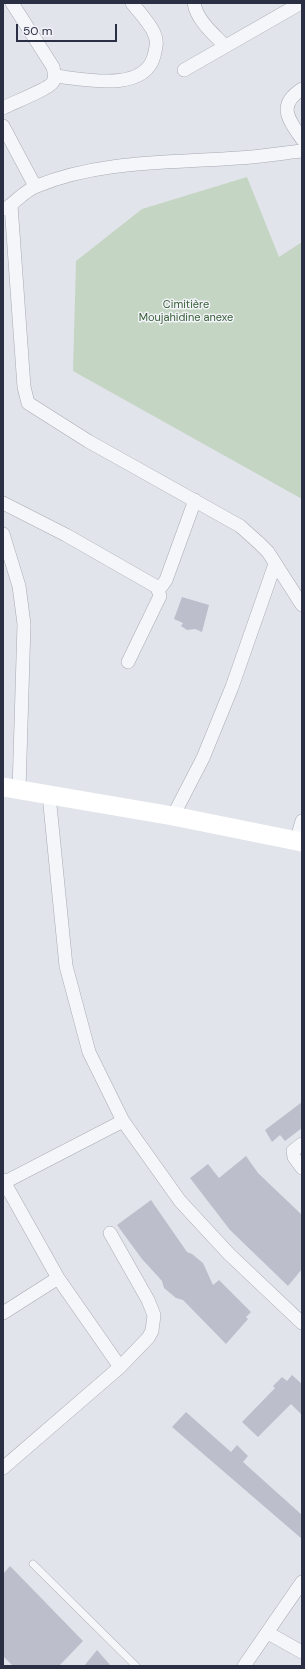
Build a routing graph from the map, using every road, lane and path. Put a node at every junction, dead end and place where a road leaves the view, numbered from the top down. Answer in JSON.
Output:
{"nodes":[{"id":1,"x":12,"y":3,"type":"edge"},
{"id":2,"x":132,"y":3,"type":"edge"},
{"id":3,"x":194,"y":3,"type":"edge"},
{"id":4,"x":302,"y":3,"type":"edge"},
{"id":5,"x":225,"y":46,"type":"junction"},
{"id":6,"x":184,"y":70,"type":"dead end"},
{"id":7,"x":55,"y":76,"type":"junction"},
{"id":8,"x":302,"y":89,"type":"edge"},
{"id":9,"x":3,"y":108,"type":"edge"},
{"id":10,"x":4,"y":130,"type":"edge"},
{"id":11,"x":302,"y":139,"type":"edge"},
{"id":12,"x":302,"y":151,"type":"edge"},
{"id":13,"x":35,"y":186,"type":"junction"},
{"id":14,"x":7,"y":207,"type":"edge"},
{"id":15,"x":195,"y":500,"type":"junction"},
{"id":16,"x":3,"y":504,"type":"edge"},
{"id":17,"x":3,"y":534,"type":"edge"},
{"id":18,"x":275,"y":564,"type":"junction"},
{"id":19,"x":157,"y":587,"type":"junction"},
{"id":20,"x":302,"y":605,"type":"edge"},
{"id":21,"x":128,"y":662,"type":"dead end"},
{"id":22,"x":11,"y":788,"type":"edge"},
{"id":23,"x":49,"y":795,"type":"junction"},
{"id":24,"x":173,"y":816,"type":"junction"},
{"id":25,"x":302,"y":821,"type":"edge"},
{"id":26,"x":299,"y":842,"type":"edge"},
{"id":27,"x":123,"y":1121,"type":"junction"},
{"id":28,"x":302,"y":1144,"type":"edge"},
{"id":29,"x":302,"y":1168,"type":"edge"},
{"id":30,"x":3,"y":1182,"type":"edge"},
{"id":31,"x":110,"y":1233,"type":"dead end"},
{"id":32,"x":58,"y":1278,"type":"junction"},
{"id":33,"x":3,"y":1313,"type":"edge"},
{"id":34,"x":302,"y":1323,"type":"edge"},
{"id":35,"x":120,"y":1367,"type":"junction"},
{"id":36,"x":3,"y":1468,"type":"edge"},
{"id":37,"x":33,"y":1564,"type":"dead end"},
{"id":38,"x":302,"y":1582,"type":"edge"},
{"id":39,"x":268,"y":1633,"type":"junction"},
{"id":40,"x":302,"y":1652,"type":"edge"},
{"id":41,"x":136,"y":1666,"type":"edge"},
{"id":42,"x":244,"y":1666,"type":"edge"}],
"edges":[{"from":1,"to":7,"type":"street"},
{"from":2,"to":7,"type":"street"},
{"from":3,"to":5,"type":"street"},
{"from":4,"to":5,"type":"street"},
{"from":5,"to":6,"type":"street"},
{"from":7,"to":9,"type":"street"},
{"from":8,"to":11,"type":"street"},
{"from":10,"to":13,"type":"street"},
{"from":12,"to":13,"type":"street"},
{"from":13,"to":14,"type":"street"},
{"from":14,"to":15,"type":"street"},
{"from":15,"to":18,"type":"street"},
{"from":15,"to":19,"type":"street"},
{"from":16,"to":19,"type":"street"},
{"from":17,"to":22,"type":"street"},
{"from":18,"to":20,"type":"street"},
{"from":18,"to":24,"type":"street"},
{"from":19,"to":21,"type":"street"},
{"from":22,"to":23,"type":"street"},
{"from":23,"to":24,"type":"street"},
{"from":23,"to":27,"type":"street"},
{"from":24,"to":26,"type":"street"},
{"from":25,"to":26,"type":"street"},
{"from":27,"to":30,"type":"street"},
{"from":27,"to":34,"type":"street"},
{"from":28,"to":29,"type":"street"},
{"from":30,"to":32,"type":"street"},
{"from":31,"to":35,"type":"street"},
{"from":32,"to":33,"type":"street"},
{"from":32,"to":35,"type":"street"},
{"from":35,"to":36,"type":"street"},
{"from":37,"to":41,"type":"lane"},
{"from":38,"to":39,"type":"street"},
{"from":39,"to":40,"type":"street"},
{"from":39,"to":42,"type":"street"}]}
